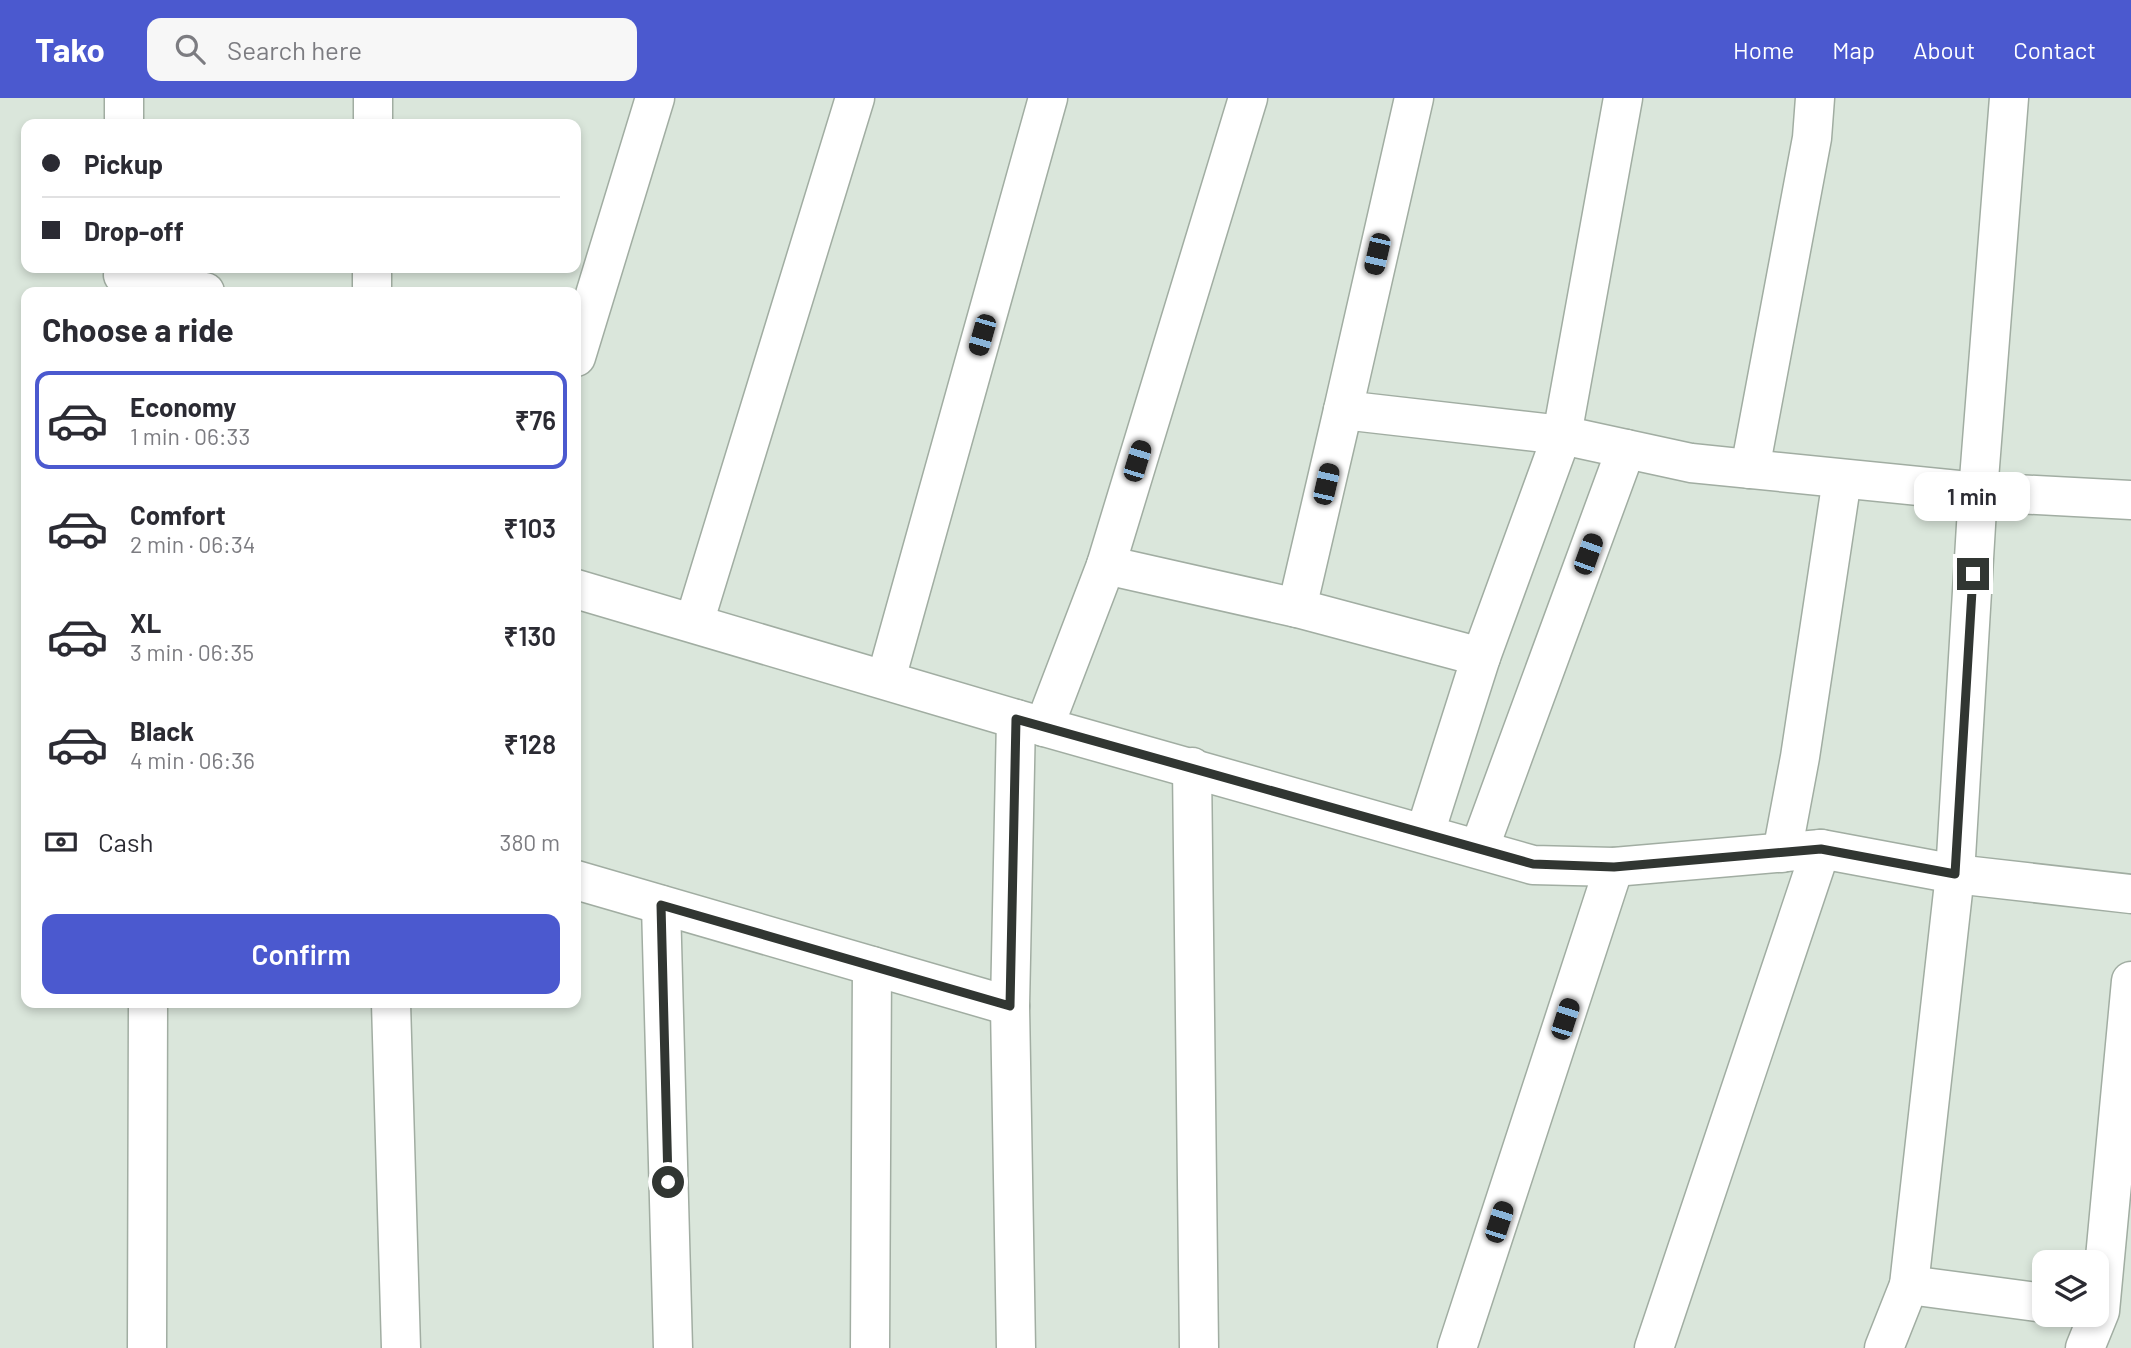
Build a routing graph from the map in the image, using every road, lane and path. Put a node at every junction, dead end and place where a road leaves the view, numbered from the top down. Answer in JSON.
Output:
{"nodes":[{"id":1,"x":124,"y":98,"type":"edge"},
{"id":2,"x":373,"y":98,"type":"edge"},
{"id":3,"x":655,"y":98,"type":"edge"},
{"id":4,"x":855,"y":98,"type":"edge"},
{"id":5,"x":1048,"y":98,"type":"edge"},
{"id":6,"x":1248,"y":98,"type":"edge"},
{"id":7,"x":1414,"y":98,"type":"edge"},
{"id":8,"x":1623,"y":98,"type":"edge"},
{"id":9,"x":1815,"y":98,"type":"edge"},
{"id":10,"x":2009,"y":98,"type":"edge"},
{"id":11,"x":124,"y":119,"type":"edge"},
{"id":12,"x":373,"y":119,"type":"edge"},
{"id":13,"x":123,"y":278,"type":"edge"},
{"id":14,"x":176,"y":287,"type":"edge"},
{"id":15,"x":581,"y":341,"type":"edge"},
{"id":16,"x":1343,"y":410,"type":"junction"},
{"id":17,"x":1562,"y":435,"type":"junction"},
{"id":18,"x":1626,"y":449,"type":"junction"},
{"id":19,"x":1749,"y":469,"type":"junction"},
{"id":20,"x":1842,"y":479,"type":"junction"},
{"id":21,"x":1978,"y":492,"type":"junction"},
{"id":22,"x":2131,"y":500,"type":"edge"},
{"id":23,"x":1106,"y":565,"type":"junction"},
{"id":24,"x":581,"y":590,"type":"edge"},
{"id":25,"x":1297,"y":608,"type":"junction"},
{"id":26,"x":694,"y":623,"type":"junction"},
{"id":27,"x":1481,"y":657,"type":"junction"},
{"id":28,"x":886,"y":678,"type":"junction"},
{"id":29,"x":1030,"y":723,"type":"junction"},
{"id":30,"x":1192,"y":767,"type":"junction"},
{"id":31,"x":1424,"y":833,"type":"junction"},
{"id":32,"x":1479,"y":849,"type":"junction"},
{"id":33,"x":1821,"y":849,"type":"junction"},
{"id":34,"x":1782,"y":853,"type":"junction"},
{"id":35,"x":1614,"y":867,"type":"junction"},
{"id":36,"x":1955,"y":874,"type":"junction"},
{"id":37,"x":581,"y":881,"type":"edge"},
{"id":38,"x":2131,"y":894,"type":"edge"},
{"id":39,"x":661,"y":905,"type":"junction"},
{"id":40,"x":872,"y":966,"type":"junction"},
{"id":41,"x":2131,"y":981,"type":"edge"},
{"id":42,"x":1010,"y":1006,"type":"junction"},
{"id":43,"x":148,"y":1008,"type":"edge"},
{"id":44,"x":391,"y":1008,"type":"edge"},
{"id":45,"x":1909,"y":1285,"type":"junction"},
{"id":46,"x":2032,"y":1301,"type":"edge"},
{"id":47,"x":2109,"y":1312,"type":"edge"},
{"id":48,"x":2099,"y":1327,"type":"edge"},
{"id":49,"x":147,"y":1348,"type":"edge"},
{"id":50,"x":401,"y":1348,"type":"edge"},
{"id":51,"x":673,"y":1348,"type":"edge"},
{"id":52,"x":870,"y":1348,"type":"edge"},
{"id":53,"x":1016,"y":1348,"type":"edge"},
{"id":54,"x":1199,"y":1348,"type":"edge"},
{"id":55,"x":1457,"y":1348,"type":"edge"},
{"id":56,"x":1654,"y":1348,"type":"edge"},
{"id":57,"x":1884,"y":1348,"type":"edge"},
{"id":58,"x":2085,"y":1348,"type":"edge"}],
"edges":[{"from":1,"to":11,"type":"street"},
{"from":2,"to":12,"type":"street"},
{"from":3,"to":15,"type":"street"},
{"from":4,"to":26,"type":"street"},
{"from":5,"to":28,"type":"street"},
{"from":6,"to":23,"type":"street"},
{"from":7,"to":16,"type":"street"},
{"from":8,"to":17,"type":"street"},
{"from":9,"to":19,"type":"street"},
{"from":10,"to":21,"type":"street"},
{"from":13,"to":14,"type":"street"},
{"from":16,"to":17,"type":"street"},
{"from":16,"to":25,"type":"street"},
{"from":17,"to":18,"type":"street"},
{"from":17,"to":27,"type":"street"},
{"from":18,"to":19,"type":"street"},
{"from":18,"to":32,"type":"street"},
{"from":19,"to":20,"type":"street"},
{"from":20,"to":21,"type":"street"},
{"from":20,"to":34,"type":"street"},
{"from":21,"to":22,"type":"street"},
{"from":21,"to":36,"type":"street"},
{"from":23,"to":25,"type":"street"},
{"from":23,"to":29,"type":"street"},
{"from":24,"to":26,"type":"street"},
{"from":25,"to":27,"type":"street"},
{"from":26,"to":28,"type":"street"},
{"from":27,"to":31,"type":"street"},
{"from":28,"to":29,"type":"street"},
{"from":29,"to":30,"type":"street"},
{"from":29,"to":42,"type":"street"},
{"from":30,"to":31,"type":"street"},
{"from":30,"to":54,"type":"street"},
{"from":31,"to":32,"type":"street"},
{"from":32,"to":35,"type":"street"},
{"from":33,"to":34,"type":"street"},
{"from":33,"to":36,"type":"street"},
{"from":33,"to":56,"type":"street"},
{"from":34,"to":35,"type":"street"},
{"from":35,"to":55,"type":"street"},
{"from":36,"to":38,"type":"street"},
{"from":36,"to":45,"type":"street"},
{"from":37,"to":39,"type":"street"},
{"from":39,"to":40,"type":"street"},
{"from":39,"to":51,"type":"street"},
{"from":40,"to":42,"type":"street"},
{"from":40,"to":52,"type":"street"},
{"from":41,"to":47,"type":"street"},
{"from":42,"to":53,"type":"street"},
{"from":43,"to":49,"type":"street"},
{"from":44,"to":50,"type":"street"},
{"from":45,"to":46,"type":"street"},
{"from":45,"to":57,"type":"street"},
{"from":48,"to":58,"type":"street"}]}
